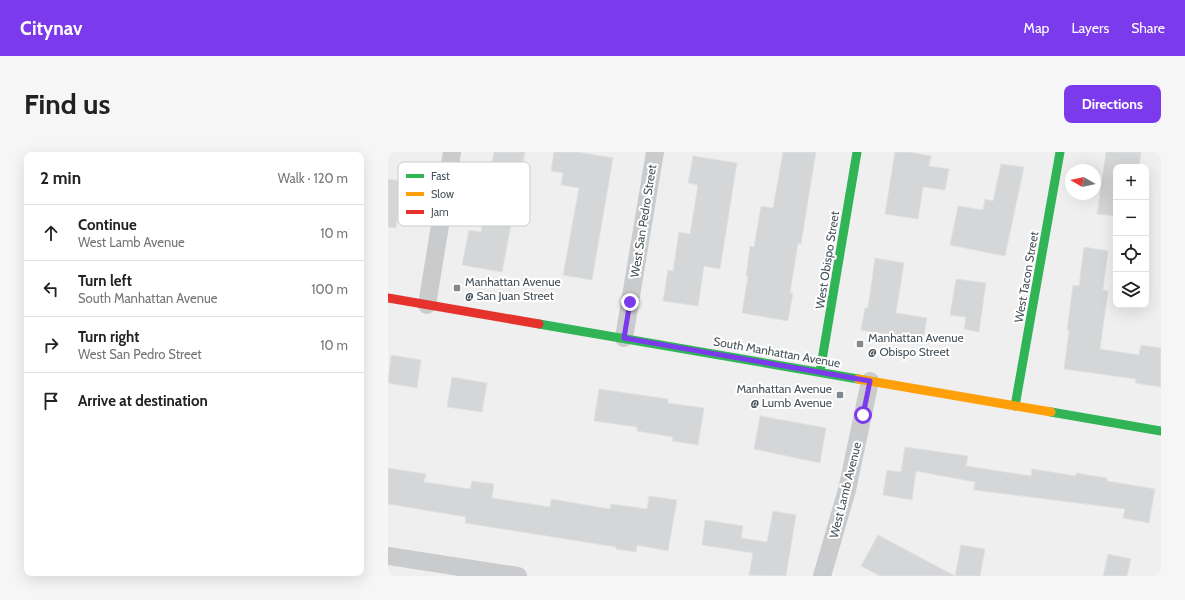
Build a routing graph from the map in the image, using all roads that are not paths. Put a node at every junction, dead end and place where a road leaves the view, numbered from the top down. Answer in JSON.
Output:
{"nodes":[{"id":1,"x":452,"y":152,"type":"edge"},
{"id":2,"x":655,"y":152,"type":"edge"},
{"id":3,"x":857,"y":152,"type":"edge"},
{"id":4,"x":1060,"y":152,"type":"edge"},
{"id":5,"x":450,"y":162,"type":"edge"},
{"id":6,"x":440,"y":226,"type":"edge"},
{"id":7,"x":388,"y":298,"type":"edge"},
{"id":8,"x":427,"y":305,"type":"junction"},
{"id":9,"x":624,"y":338,"type":"junction"},
{"id":10,"x":820,"y":372,"type":"junction"},
{"id":11,"x":870,"y":381,"type":"junction"},
{"id":12,"x":1015,"y":406,"type":"junction"},
{"id":13,"x":1161,"y":431,"type":"edge"},
{"id":14,"x":388,"y":556,"type":"edge"},
{"id":15,"x":518,"y":576,"type":"edge"},
{"id":16,"x":822,"y":576,"type":"edge"}],
"edges":[{"from":1,"to":5,"type":"street"},
{"from":2,"to":9,"type":"street","name":"West San Pedro Street"},
{"from":3,"to":10,"type":"main road","name":"West Obispo Street"},
{"from":4,"to":12,"type":"main road","name":"West Tacon Street"},
{"from":6,"to":8,"type":"street"},
{"from":7,"to":8,"type":"main road","name":"South Manhattan Avenue"},
{"from":8,"to":9,"type":"main road","name":"South Manhattan Avenue"},
{"from":9,"to":10,"type":"main road","name":"South Manhattan Avenue"},
{"from":10,"to":11,"type":"main road","name":"South Manhattan Avenue"},
{"from":11,"to":12,"type":"main road","name":"South Manhattan Avenue"},
{"from":11,"to":16,"type":"street","name":"West Lamb Avenue"},
{"from":12,"to":13,"type":"main road","name":"South Manhattan Avenue"},
{"from":14,"to":15,"type":"street"}]}
